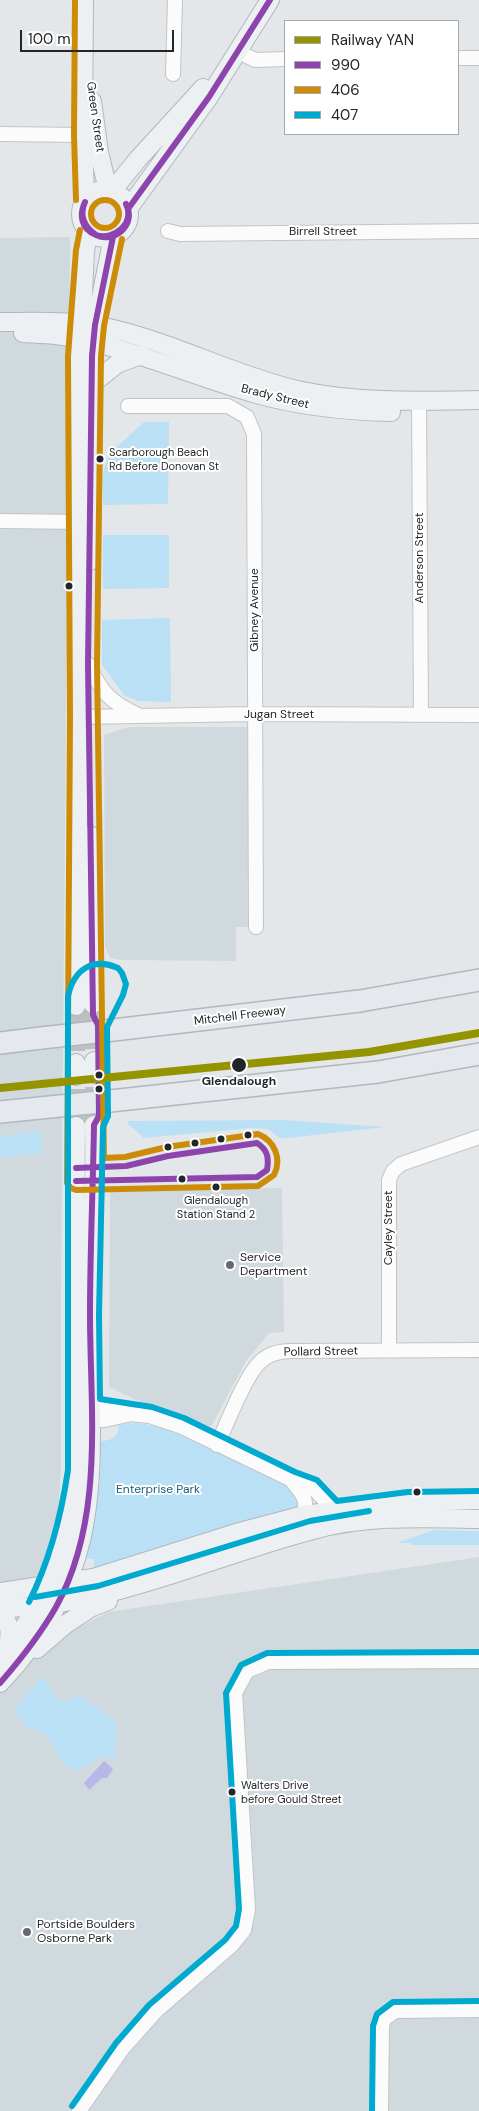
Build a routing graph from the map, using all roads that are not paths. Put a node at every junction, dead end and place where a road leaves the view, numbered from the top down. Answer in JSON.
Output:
{"nodes":[{"id":1,"x":84,"y":0,"type":"edge"},
{"id":2,"x":175,"y":0,"type":"edge"},
{"id":3,"x":270,"y":0,"type":"edge"},
{"id":4,"x":84,"y":44,"type":"junction"},
{"id":5,"x":237,"y":51,"type":"junction"},
{"id":6,"x":459,"y":58,"type":"edge"},
{"id":7,"x":479,"y":58,"type":"edge"},
{"id":8,"x":284,"y":59,"type":"edge"},
{"id":9,"x":173,"y":74,"type":"dead end"},
{"id":10,"x":0,"y":134,"type":"edge"},
{"id":11,"x":83,"y":135,"type":"junction"},
{"id":12,"x":110,"y":191,"type":"junction"},
{"id":13,"x":86,"y":200,"type":"junction"},
{"id":14,"x":128,"y":209,"type":"junction"},
{"id":15,"x":168,"y":231,"type":"dead end"},
{"id":16,"x":479,"y":231,"type":"edge"},
{"id":17,"x":89,"y":232,"type":"junction"},
{"id":18,"x":113,"y":237,"type":"junction"},
{"id":19,"x":84,"y":293,"type":"junction"},
{"id":20,"x":0,"y":322,"type":"edge"},
{"id":21,"x":58,"y":322,"type":"junction"},
{"id":22,"x":0,"y":331,"type":"edge"},
{"id":23,"x":86,"y":332,"type":"junction"},
{"id":24,"x":141,"y":355,"type":"junction"},
{"id":25,"x":92,"y":384,"type":"junction"},
{"id":26,"x":479,"y":400,"type":"edge"},
{"id":27,"x":128,"y":406,"type":"dead end"},
{"id":28,"x":419,"y":406,"type":"junction"},
{"id":29,"x":479,"y":412,"type":"edge"},
{"id":30,"x":0,"y":521,"type":"edge"},
{"id":31,"x":84,"y":522,"type":"junction"},
{"id":32,"x":88,"y":664,"type":"junction"},
{"id":33,"x":255,"y":714,"type":"junction"},
{"id":34,"x":421,"y":715,"type":"junction"},
{"id":35,"x":479,"y":715,"type":"edge"},
{"id":36,"x":84,"y":717,"type":"junction"},
{"id":37,"x":143,"y":717,"type":"junction"},
{"id":38,"x":256,"y":927,"type":"dead end"},
{"id":39,"x":479,"y":980,"type":"edge"},
{"id":40,"x":85,"y":1005,"type":"tunnel mouth"},
{"id":41,"x":0,"y":1043,"type":"edge"},
{"id":42,"x":479,"y":1054,"type":"edge"},
{"id":43,"x":0,"y":1112,"type":"edge"},
{"id":44,"x":94,"y":1124,"type":"tunnel mouth"},
{"id":45,"x":76,"y":1126,"type":"tunnel mouth"},
{"id":46,"x":479,"y":1136,"type":"edge"},
{"id":47,"x":389,"y":1350,"type":"junction"},
{"id":48,"x":479,"y":1350,"type":"edge"},
{"id":49,"x":84,"y":1414,"type":"junction"},
{"id":50,"x":217,"y":1445,"type":"junction"},
{"id":51,"x":292,"y":1480,"type":"junction"},
{"id":52,"x":479,"y":1500,"type":"edge"},
{"id":53,"x":334,"y":1510,"type":"junction"},
{"id":54,"x":304,"y":1515,"type":"junction"},
{"id":55,"x":479,"y":1519,"type":"edge"},
{"id":56,"x":69,"y":1583,"type":"junction"},
{"id":57,"x":48,"y":1586,"type":"junction"},
{"id":58,"x":126,"y":1588,"type":"junction"},
{"id":59,"x":0,"y":1592,"type":"edge"},
{"id":60,"x":59,"y":1604,"type":"junction"},
{"id":61,"x":38,"y":1606,"type":"junction"},
{"id":62,"x":0,"y":1608,"type":"edge"},
{"id":63,"x":0,"y":1615,"type":"edge"},
{"id":64,"x":3,"y":1658,"type":"edge"},
{"id":65,"x":24,"y":1658,"type":"junction"},
{"id":66,"x":479,"y":1661,"type":"edge"},
{"id":67,"x":0,"y":1683,"type":"edge"},
{"id":68,"x":479,"y":2010,"type":"edge"},
{"id":69,"x":79,"y":2111,"type":"edge"},
{"id":70,"x":381,"y":2111,"type":"edge"}],
"edges":[{"from":1,"to":4,"type":"main road","name":"Green Street"},
{"from":2,"to":9,"type":"street"},
{"from":3,"to":5,"type":"main road"},
{"from":4,"to":11,"type":"main road","name":"Green Street"},
{"from":4,"to":12,"type":"main road","name":"Green Street"},
{"from":5,"to":8,"type":"street"},
{"from":5,"to":12,"type":"main road"},
{"from":5,"to":14,"type":"main road"},
{"from":6,"to":7,"type":"street"},
{"from":10,"to":11,"type":"street"},
{"from":11,"to":13,"type":"main road","name":"Green Street"},
{"from":12,"to":13,"type":"main road"},
{"from":12,"to":14,"type":"main road"},
{"from":13,"to":17,"type":"main road"},
{"from":14,"to":18,"type":"main road"},
{"from":15,"to":16,"type":"street","name":"Birrell Street"},
{"from":17,"to":18,"type":"main road"},
{"from":17,"to":19,"type":"main road"},
{"from":18,"to":23,"type":"main road"},
{"from":19,"to":21,"type":"main road"},
{"from":19,"to":23,"type":"main road"},
{"from":20,"to":21,"type":"main road"},
{"from":21,"to":23,"type":"main road"},
{"from":22,"to":23,"type":"main road"},
{"from":23,"to":24,"type":"main road","name":"Brady Street"},
{"from":23,"to":25,"type":"main road"},
{"from":23,"to":28,"type":"main road","name":"Brady Street"},
{"from":23,"to":31,"type":"main road"},
{"from":24,"to":25,"type":"main road"},
{"from":24,"to":28,"type":"main road","name":"Brady Street"},
{"from":25,"to":31,"type":"main road"},
{"from":26,"to":28,"type":"main road","name":"Brady Street"},
{"from":27,"to":33,"type":"street","name":"Gibney Avenue"},
{"from":28,"to":29,"type":"main road","name":"Brady Street"},
{"from":28,"to":34,"type":"street","name":"Anderson Street"},
{"from":30,"to":31,"type":"street"},
{"from":31,"to":32,"type":"main road"},
{"from":31,"to":36,"type":"main road"},
{"from":32,"to":36,"type":"main road"},
{"from":32,"to":37,"type":"street"},
{"from":33,"to":34,"type":"street","name":"Jugan Street"},
{"from":33,"to":37,"type":"street","name":"Jugan Street"},
{"from":33,"to":38,"type":"street","name":"Gibney Avenue"},
{"from":34,"to":35,"type":"street","name":"Jugan Street"},
{"from":36,"to":37,"type":"street","name":"Jugan Street"},
{"from":36,"to":40,"type":"main road"},
{"from":39,"to":41,"type":"highway","name":"Mitchell Freeway","bridge":true},
{"from":42,"to":43,"type":"highway","bridge":true},
{"from":44,"to":49,"type":"main road"},
{"from":45,"to":49,"type":"main road"},
{"from":46,"to":47,"type":"street","name":"Cayley Street"},
{"from":47,"to":48,"type":"street","name":"Pollard Street"},
{"from":47,"to":50,"type":"street","name":"Pollard Street"},
{"from":49,"to":50,"type":"street"},
{"from":49,"to":56,"type":"main road"},
{"from":49,"to":57,"type":"main road"},
{"from":50,"to":51,"type":"street"},
{"from":51,"to":53,"type":"street"},
{"from":51,"to":54,"type":"street"},
{"from":52,"to":53,"type":"main road"},
{"from":53,"to":54,"type":"main road"},
{"from":54,"to":56,"type":"main road"},
{"from":55,"to":58,"type":"main road"},
{"from":56,"to":57,"type":"main road"},
{"from":56,"to":60,"type":"main road"},
{"from":57,"to":59,"type":"main road"},
{"from":57,"to":61,"type":"main road"},
{"from":58,"to":60,"type":"main road"},
{"from":58,"to":65,"type":"main road"},
{"from":60,"to":61,"type":"main road"},
{"from":60,"to":65,"type":"main road"},
{"from":61,"to":62,"type":"main road"},
{"from":61,"to":64,"type":"main road"},
{"from":63,"to":64,"type":"main road"},
{"from":65,"to":67,"type":"main road"},
{"from":66,"to":69,"type":"street"},
{"from":68,"to":70,"type":"street"}]}
